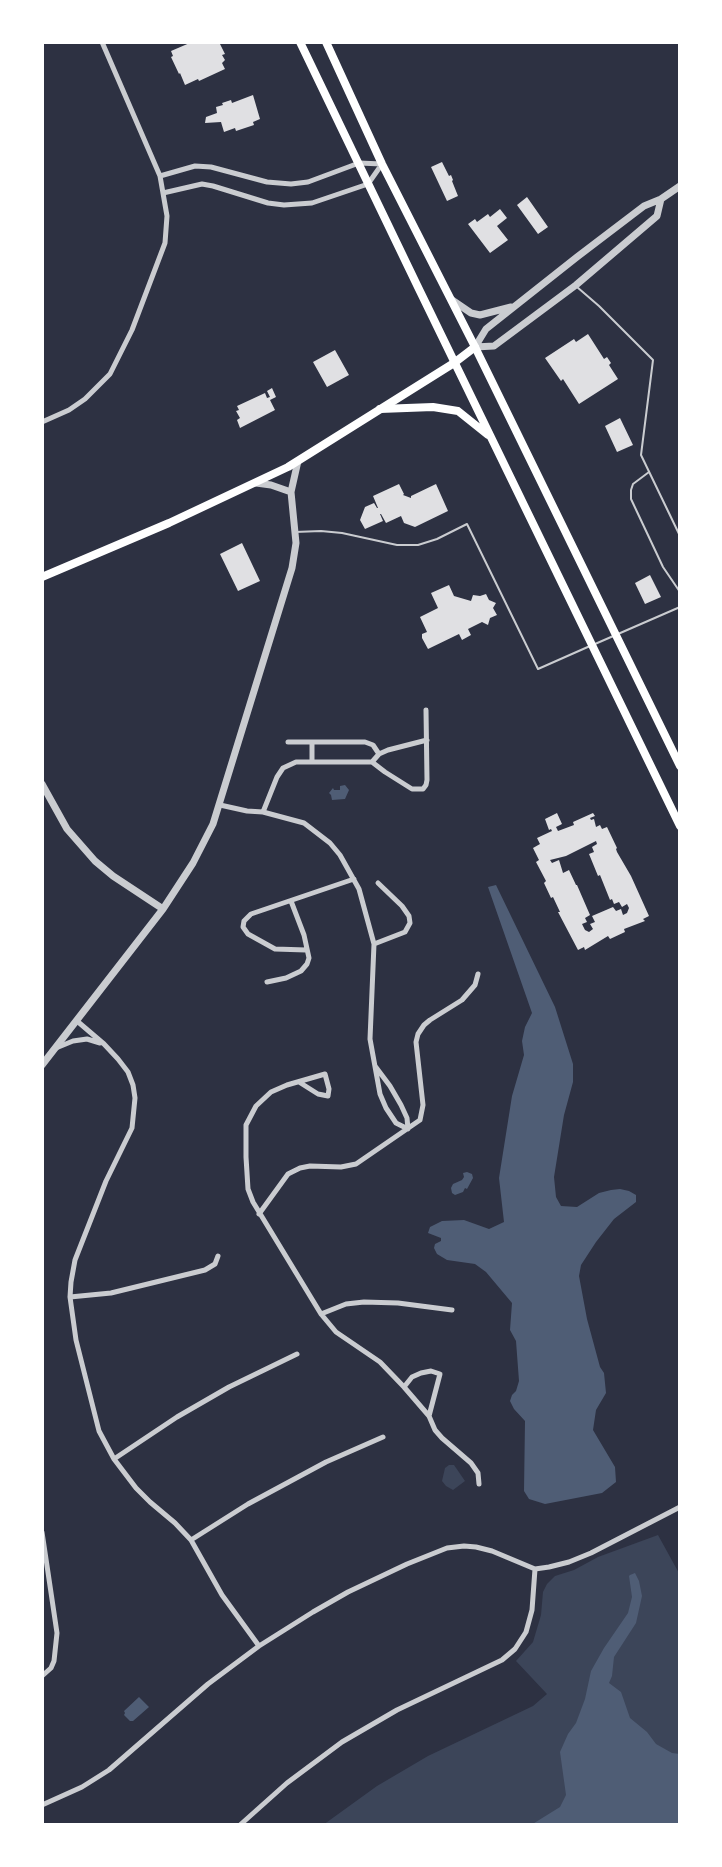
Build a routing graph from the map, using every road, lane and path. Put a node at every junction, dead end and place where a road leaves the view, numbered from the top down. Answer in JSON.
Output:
{"nodes":[{"id":1,"x":102,"y":42,"type":"edge"},
{"id":2,"x":300,"y":42,"type":"edge"},
{"id":3,"x":326,"y":42,"type":"edge"},
{"id":4,"x":359,"y":163,"type":"junction"},
{"id":5,"x":382,"y":164,"type":"junction"},
{"id":6,"x":160,"y":176,"type":"junction"},
{"id":7,"x":368,"y":184,"type":"junction"},
{"id":8,"x":680,"y":186,"type":"edge"},
{"id":9,"x":163,"y":193,"type":"junction"},
{"id":10,"x":661,"y":199,"type":"junction"},
{"id":11,"x":576,"y":285,"type":"junction"},
{"id":12,"x":449,"y":298,"type":"junction"},
{"id":13,"x":516,"y":305,"type":"junction"},
{"id":14,"x":475,"y":348,"type":"junction"},
{"id":15,"x":454,"y":363,"type":"junction"},
{"id":16,"x":380,"y":410,"type":"junction"},
{"id":17,"x":42,"y":422,"type":"edge"},
{"id":18,"x":492,"y":438,"type":"junction"},
{"id":19,"x":298,"y":461,"type":"junction"},
{"id":20,"x":649,"y":471,"type":"junction"},
{"id":21,"x":256,"y":483,"type":"junction"},
{"id":22,"x":291,"y":492,"type":"junction"},
{"id":23,"x":296,"y":532,"type":"junction"},
{"id":24,"x":680,"y":536,"type":"edge"},
{"id":25,"x":42,"y":577,"type":"edge"},
{"id":26,"x":680,"y":591,"type":"edge"},
{"id":27,"x":680,"y":607,"type":"edge"},
{"id":28,"x":615,"y":635,"type":"junction"},
{"id":29,"x":593,"y":645,"type":"junction"},
{"id":30,"x":426,"y":710,"type":"dead end"},
{"id":31,"x":427,"y":740,"type":"junction"},
{"id":32,"x":288,"y":742,"type":"dead end"},
{"id":33,"x":312,"y":742,"type":"junction"},
{"id":34,"x":379,"y":754,"type":"junction"},
{"id":35,"x":312,"y":761,"type":"junction"},
{"id":36,"x":372,"y":762,"type":"junction"},
{"id":37,"x":680,"y":766,"type":"edge"},
{"id":38,"x":42,"y":784,"type":"edge"},
{"id":39,"x":220,"y":805,"type":"junction"},
{"id":40,"x":263,"y":812,"type":"junction"},
{"id":41,"x":680,"y":826,"type":"edge"},
{"id":42,"x":354,"y":879,"type":"junction"},
{"id":43,"x":378,"y":883,"type":"dead end"},
{"id":44,"x":291,"y":901,"type":"junction"},
{"id":45,"x":163,"y":909,"type":"junction"},
{"id":46,"x":374,"y":944,"type":"junction"},
{"id":47,"x":306,"y":950,"type":"junction"},
{"id":48,"x":478,"y":974,"type":"dead end"},
{"id":49,"x":267,"y":982,"type":"dead end"},
{"id":50,"x":77,"y":1021,"type":"junction"},
{"id":51,"x":104,"y":1044,"type":"junction"},
{"id":52,"x":56,"y":1048,"type":"junction"},
{"id":53,"x":42,"y":1065,"type":"edge"},
{"id":54,"x":375,"y":1066,"type":"junction"},
{"id":55,"x":299,"y":1082,"type":"junction"},
{"id":56,"x":408,"y":1129,"type":"junction"},
{"id":57,"x":259,"y":1214,"type":"junction"},
{"id":58,"x":218,"y":1256,"type":"dead end"},
{"id":59,"x":70,"y":1297,"type":"junction"},
{"id":60,"x":452,"y":1310,"type":"dead end"},
{"id":61,"x":321,"y":1314,"type":"junction"},
{"id":62,"x":297,"y":1354,"type":"dead end"},
{"id":63,"x":404,"y":1387,"type":"junction"},
{"id":64,"x":429,"y":1416,"type":"junction"},
{"id":65,"x":383,"y":1437,"type":"dead end"},
{"id":66,"x":114,"y":1459,"type":"junction"},
{"id":67,"x":478,"y":1484,"type":"dead end"},
{"id":68,"x":680,"y":1507,"type":"edge"},
{"id":69,"x":42,"y":1532,"type":"edge"},
{"id":70,"x":191,"y":1540,"type":"junction"},
{"id":71,"x":534,"y":1569,"type":"junction"},
{"id":72,"x":259,"y":1646,"type":"junction"},
{"id":73,"x":42,"y":1676,"type":"edge"},
{"id":74,"x":42,"y":1805,"type":"edge"},
{"id":75,"x":240,"y":1825,"type":"edge"}],
"edges":[{"from":1,"to":6,"type":"street"},
{"from":2,"to":4,"type":"main road"},
{"from":3,"to":5,"type":"main road"},
{"from":4,"to":5,"type":"street"},
{"from":4,"to":6,"type":"street"},
{"from":4,"to":7,"type":"main road"},
{"from":5,"to":7,"type":"street"},
{"from":5,"to":12,"type":"main road"},
{"from":6,"to":9,"type":"street"},
{"from":7,"to":9,"type":"street"},
{"from":7,"to":15,"type":"main road"},
{"from":8,"to":10,"type":"street"},
{"from":9,"to":17,"type":"street"},
{"from":10,"to":11,"type":"street"},
{"from":10,"to":13,"type":"street"},
{"from":11,"to":14,"type":"street"},
{"from":11,"to":20,"type":"lane"},
{"from":12,"to":13,"type":"street"},
{"from":12,"to":14,"type":"main road"},
{"from":13,"to":14,"type":"street"},
{"from":14,"to":15,"type":"main road"},
{"from":14,"to":28,"type":"main road"},
{"from":15,"to":16,"type":"main road"},
{"from":15,"to":18,"type":"main road"},
{"from":16,"to":18,"type":"main road"},
{"from":16,"to":19,"type":"main road"},
{"from":18,"to":29,"type":"main road"},
{"from":19,"to":21,"type":"main road"},
{"from":19,"to":22,"type":"street"},
{"from":20,"to":24,"type":"lane"},
{"from":20,"to":26,"type":"lane"},
{"from":21,"to":22,"type":"street"},
{"from":21,"to":25,"type":"main road"},
{"from":22,"to":23,"type":"street"},
{"from":23,"to":29,"type":"lane"},
{"from":23,"to":39,"type":"street"},
{"from":27,"to":28,"type":"lane"},
{"from":28,"to":29,"type":"lane"},
{"from":28,"to":37,"type":"main road"},
{"from":29,"to":41,"type":"main road"},
{"from":30,"to":31,"type":"street"},
{"from":31,"to":34,"type":"street"},
{"from":31,"to":36,"type":"street"},
{"from":32,"to":33,"type":"street"},
{"from":33,"to":34,"type":"street"},
{"from":33,"to":35,"type":"street"},
{"from":34,"to":36,"type":"street"},
{"from":35,"to":36,"type":"street"},
{"from":35,"to":40,"type":"street"},
{"from":38,"to":45,"type":"street"},
{"from":39,"to":40,"type":"street"},
{"from":39,"to":45,"type":"street"},
{"from":40,"to":42,"type":"street"},
{"from":42,"to":44,"type":"street"},
{"from":42,"to":46,"type":"street"},
{"from":43,"to":46,"type":"street"},
{"from":44,"to":47,"type":"street"},
{"from":44,"to":47,"type":"street"},
{"from":45,"to":50,"type":"street"},
{"from":46,"to":54,"type":"street"},
{"from":47,"to":49,"type":"street"},
{"from":48,"to":56,"type":"street"},
{"from":50,"to":51,"type":"street"},
{"from":50,"to":52,"type":"street"},
{"from":51,"to":52,"type":"street"},
{"from":51,"to":59,"type":"street"},
{"from":52,"to":53,"type":"street"},
{"from":54,"to":56,"type":"street"},
{"from":54,"to":56,"type":"street"},
{"from":55,"to":55,"type":"street"},
{"from":55,"to":57,"type":"street"},
{"from":56,"to":57,"type":"street"},
{"from":57,"to":61,"type":"street"},
{"from":58,"to":59,"type":"street"},
{"from":59,"to":66,"type":"street"},
{"from":60,"to":61,"type":"street"},
{"from":61,"to":63,"type":"street"},
{"from":62,"to":66,"type":"street"},
{"from":63,"to":64,"type":"street"},
{"from":63,"to":64,"type":"street"},
{"from":64,"to":67,"type":"street"},
{"from":65,"to":70,"type":"street"},
{"from":66,"to":70,"type":"street"},
{"from":68,"to":71,"type":"street"},
{"from":69,"to":73,"type":"street"},
{"from":70,"to":72,"type":"street"},
{"from":71,"to":72,"type":"street"},
{"from":71,"to":75,"type":"street"},
{"from":72,"to":74,"type":"street"}]}
